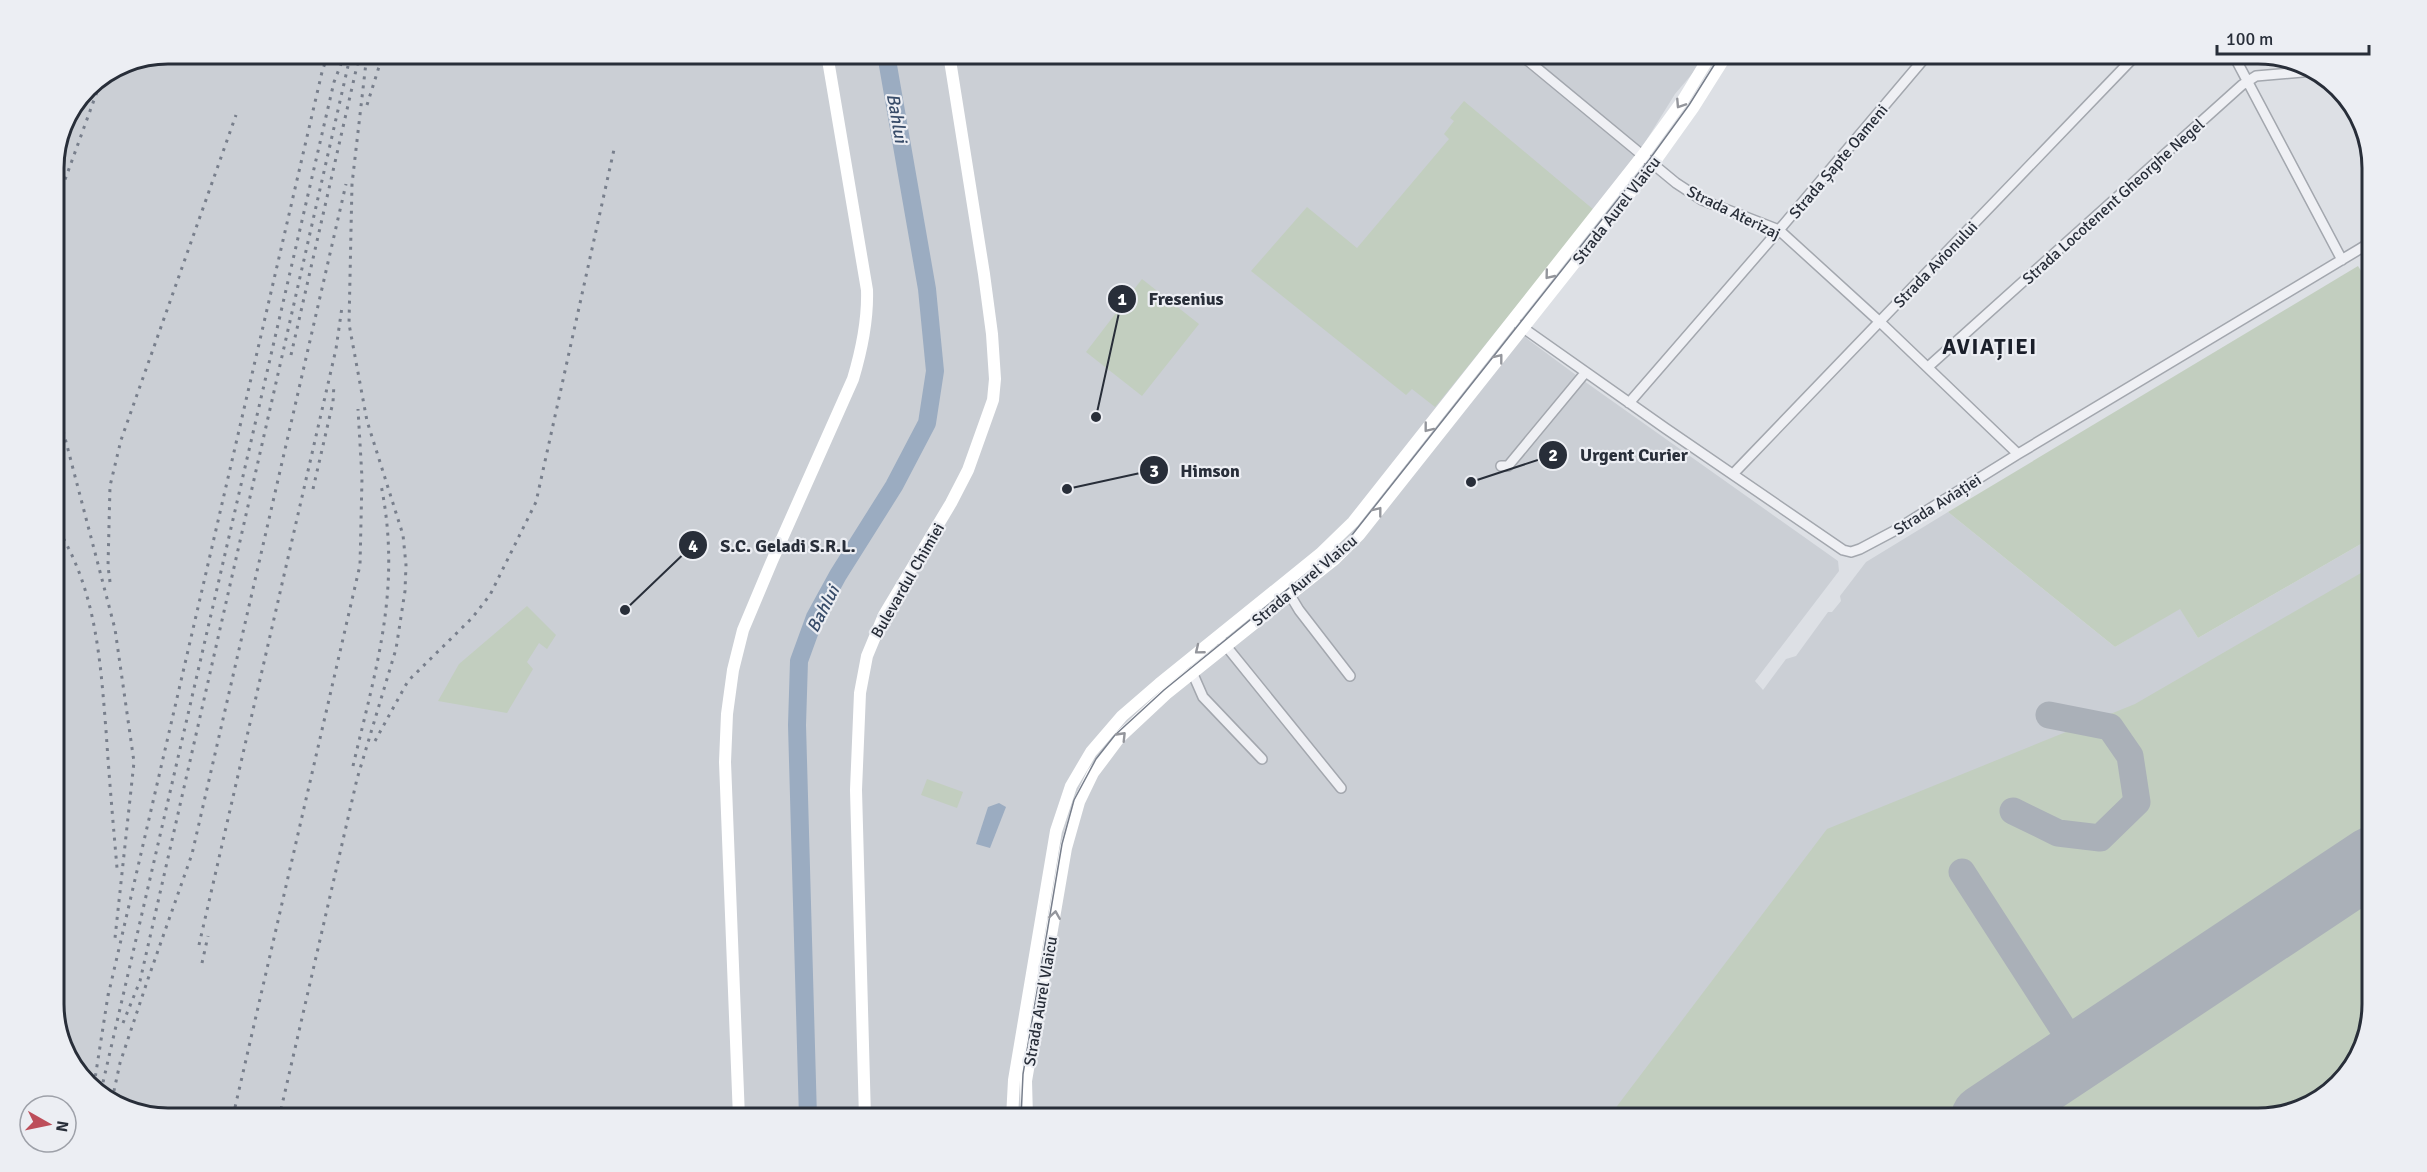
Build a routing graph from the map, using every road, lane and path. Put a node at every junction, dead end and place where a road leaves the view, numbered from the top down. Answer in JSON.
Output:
{"nodes":[{"id":1,"x":829,"y":64,"type":"edge"},
{"id":2,"x":951,"y":64,"type":"edge"},
{"id":3,"x":1532,"y":64,"type":"edge"},
{"id":4,"x":1705,"y":64,"type":"edge"},
{"id":5,"x":1720,"y":64,"type":"edge"},
{"id":6,"x":1920,"y":64,"type":"edge"},
{"id":7,"x":2127,"y":64,"type":"edge"},
{"id":8,"x":2239,"y":64,"type":"edge"},
{"id":9,"x":2299,"y":72,"type":"edge"},
{"id":10,"x":2248,"y":81,"type":"junction"},
{"id":11,"x":1643,"y":155,"type":"junction"},
{"id":12,"x":1653,"y":164,"type":"junction"},
{"id":13,"x":1779,"y":230,"type":"junction"},
{"id":14,"x":2362,"y":248,"type":"edge"},
{"id":15,"x":2342,"y":260,"type":"junction"},
{"id":16,"x":1880,"y":322,"type":"junction"},
{"id":17,"x":1518,"y":324,"type":"junction"},
{"id":18,"x":1928,"y":367,"type":"junction"},
{"id":19,"x":1585,"y":373,"type":"junction"},
{"id":20,"x":1629,"y":403,"type":"junction"},
{"id":21,"x":2018,"y":454,"type":"junction"},
{"id":22,"x":1501,"y":466,"type":"dead end"},
{"id":23,"x":1733,"y":474,"type":"junction"},
{"id":24,"x":1282,"y":583,"type":"junction"},
{"id":25,"x":1289,"y":594,"type":"junction"},
{"id":26,"x":1257,"y":600,"type":"junction"},
{"id":27,"x":1266,"y":612,"type":"junction"},
{"id":28,"x":1221,"y":640,"type":"junction"},
{"id":29,"x":1192,"y":672,"type":"junction"},
{"id":30,"x":1350,"y":676,"type":"dead end"},
{"id":31,"x":1262,"y":759,"type":"dead end"},
{"id":32,"x":1341,"y":788,"type":"dead end"},
{"id":33,"x":739,"y":1108,"type":"edge"},
{"id":34,"x":866,"y":1108,"type":"edge"},
{"id":35,"x":1013,"y":1108,"type":"edge"},
{"id":36,"x":1026,"y":1108,"type":"edge"}],
"edges":[{"from":1,"to":33,"type":"main road"},
{"from":2,"to":34,"type":"main road","name":"Bulevardul Chimiei"},
{"from":3,"to":11,"type":"street","name":"Strada Aterizaj"},
{"from":4,"to":11,"type":"main road","name":"Strada Aurel Vlaicu","one_way":true},
{"from":5,"to":12,"type":"main road","name":"Strada Aurel Vlaicu"},
{"from":6,"to":13,"type":"street","name":"Strada Șapte Oameni"},
{"from":7,"to":16,"type":"street","name":"Strada Avionului"},
{"from":8,"to":10,"type":"street"},
{"from":9,"to":10,"type":"street","name":"Strada Locotenent Gheorghe Negel"},
{"from":10,"to":15,"type":"street"},
{"from":10,"to":18,"type":"street","name":"Strada Locotenent Gheorghe Negel"},
{"from":11,"to":12,"type":"street","name":"Strada Aterizaj"},
{"from":11,"to":17,"type":"main road","name":"Strada Aurel Vlaicu","one_way":true},
{"from":12,"to":13,"type":"street","name":"Strada Aterizaj"},
{"from":12,"to":17,"type":"main road","name":"Strada Aurel Vlaicu"},
{"from":13,"to":16,"type":"street","name":"Strada Aterizaj"},
{"from":13,"to":20,"type":"street","name":"Strada Șapte Oameni"},
{"from":14,"to":15,"type":"street","name":"Strada Aviației"},
{"from":15,"to":21,"type":"street","name":"Strada Aviației"},
{"from":16,"to":18,"type":"street","name":"Strada Aterizaj"},
{"from":16,"to":23,"type":"street","name":"Strada Avionului"},
{"from":17,"to":19,"type":"street","name":"Strada Aviației"},
{"from":17,"to":24,"type":"main road","name":"Strada Aurel Vlaicu","one_way":true},
{"from":25,"to":17,"type":"main road","name":"Strada Aurel Vlaicu","one_way":true},
{"from":18,"to":21,"type":"street","name":"Strada Aterizaj"},
{"from":19,"to":20,"type":"street","name":"Strada Aviației"},
{"from":19,"to":22,"type":"street"},
{"from":20,"to":23,"type":"street","name":"Strada Aviației"},
{"from":21,"to":23,"type":"street","name":"Strada Aviației"},
{"from":24,"to":25,"type":"street"},
{"from":24,"to":26,"type":"main road","name":"Strada Aurel Vlaicu"},
{"from":25,"to":27,"type":"main road","name":"Strada Aurel Vlaicu"},
{"from":25,"to":30,"type":"street"},
{"from":26,"to":27,"type":"street"},
{"from":26,"to":28,"type":"main road","name":"Strada Aurel Vlaicu"},
{"from":27,"to":28,"type":"main road","name":"Strada Aurel Vlaicu"},
{"from":28,"to":29,"type":"main road","name":"Strada Aurel Vlaicu"},
{"from":28,"to":32,"type":"street"},
{"from":28,"to":35,"type":"main road","name":"Strada Aurel Vlaicu","one_way":true},
{"from":29,"to":31,"type":"street"},
{"from":36,"to":29,"type":"main road","name":"Strada Aurel Vlaicu","one_way":true}]}
